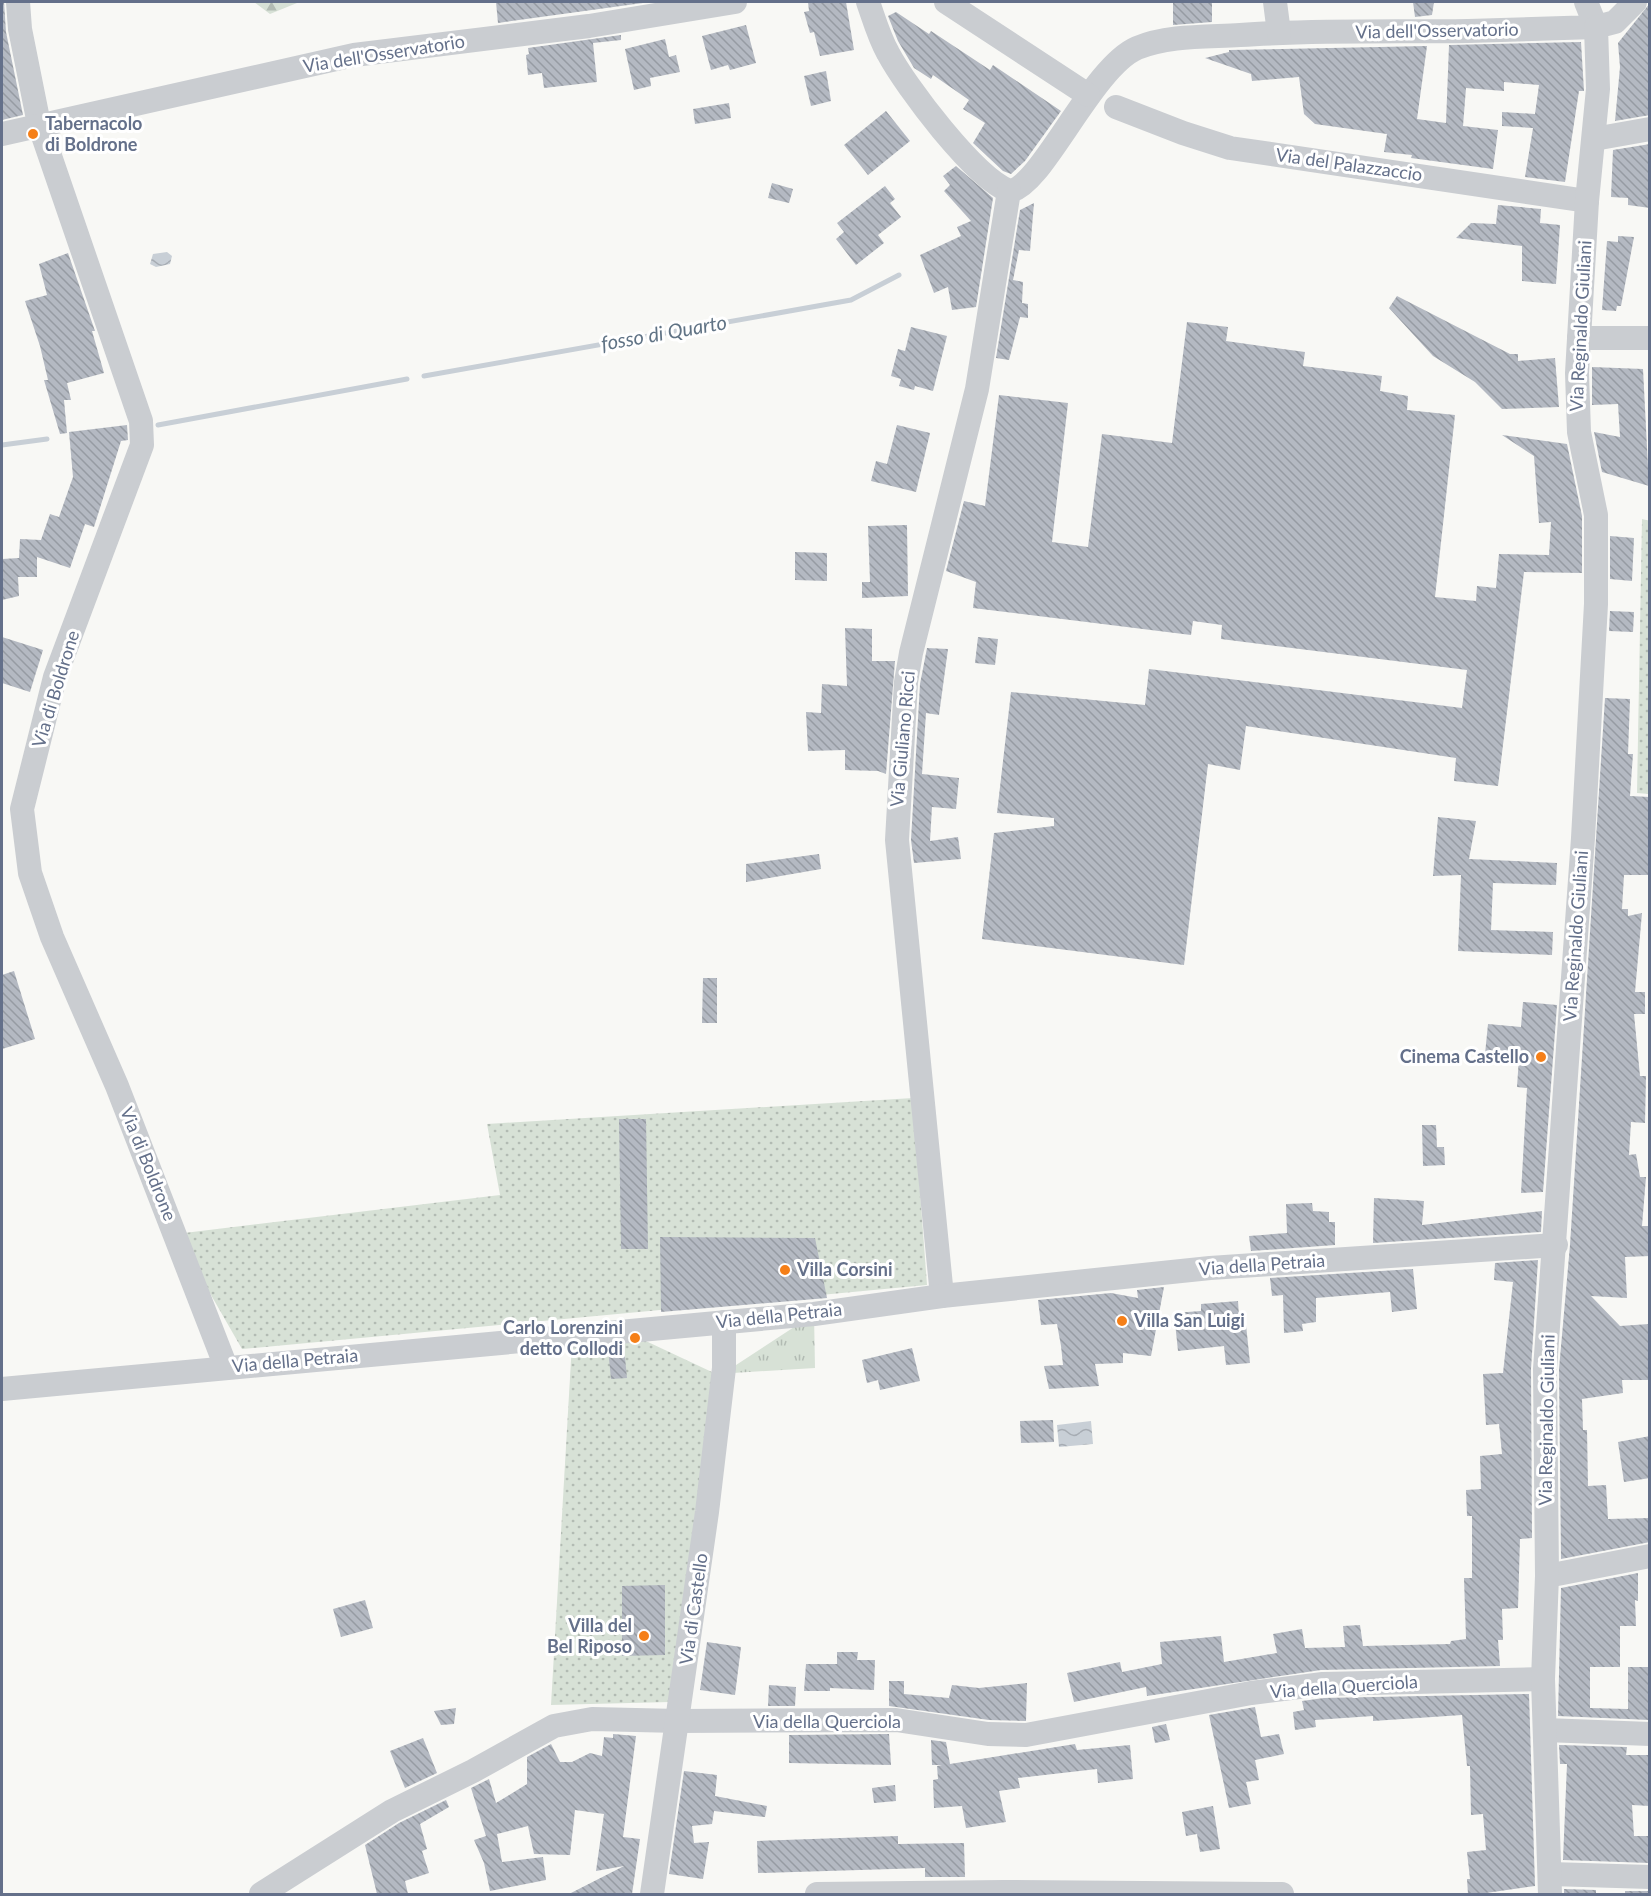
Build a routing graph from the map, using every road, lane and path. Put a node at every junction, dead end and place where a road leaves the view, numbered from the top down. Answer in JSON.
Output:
{"nodes":[{"id":1,"x":18,"y":2,"type":"edge"},
{"id":2,"x":735,"y":2,"type":"edge"},
{"id":3,"x":868,"y":2,"type":"edge"},
{"id":4,"x":946,"y":2,"type":"edge"},
{"id":5,"x":1275,"y":2,"type":"edge"},
{"id":6,"x":1586,"y":2,"type":"edge"},
{"id":7,"x":1635,"y":2,"type":"edge"},
{"id":8,"x":1596,"y":27,"type":"junction"},
{"id":9,"x":1279,"y":33,"type":"junction"},
{"id":10,"x":1088,"y":94,"type":"junction"},
{"id":11,"x":1116,"y":107,"type":"dead end"},
{"id":12,"x":39,"y":124,"type":"junction"},
{"id":13,"x":1650,"y":129,"type":"edge"},
{"id":14,"x":2,"y":134,"type":"edge"},
{"id":15,"x":1594,"y":139,"type":"junction"},
{"id":16,"x":1009,"y":191,"type":"junction"},
{"id":17,"x":1587,"y":201,"type":"junction"},
{"id":18,"x":1579,"y":338,"type":"junction"},
{"id":19,"x":1650,"y":338,"type":"edge"},
{"id":20,"x":1556,"y":1245,"type":"junction"},
{"id":21,"x":942,"y":1296,"type":"junction"},
{"id":22,"x":724,"y":1322,"type":"junction"},
{"id":23,"x":226,"y":1367,"type":"junction"},
{"id":24,"x":2,"y":1389,"type":"edge"},
{"id":25,"x":1650,"y":1556,"type":"edge"},
{"id":26,"x":1547,"y":1576,"type":"junction"},
{"id":27,"x":1543,"y":1679,"type":"junction"},
{"id":28,"x":679,"y":1722,"type":"junction"},
{"id":29,"x":1545,"y":1730,"type":"junction"},
{"id":30,"x":1650,"y":1734,"type":"edge"},
{"id":31,"x":1650,"y":1877,"type":"edge"},
{"id":32,"x":1550,"y":1884,"type":"edge"},
{"id":33,"x":261,"y":1894,"type":"edge"},
{"id":34,"x":652,"y":1894,"type":"edge"},
{"id":35,"x":817,"y":1894,"type":"edge"},
{"id":36,"x":1282,"y":1894,"type":"edge"}],
"edges":[{"from":1,"to":12,"type":"street","name":"Via di Boldrone"},
{"from":2,"to":12,"type":"street","name":"Via dell'Osservatorio"},
{"from":3,"to":16,"type":"street"},
{"from":4,"to":10,"type":"street"},
{"from":5,"to":9,"type":"street"},
{"from":6,"to":8,"type":"street","name":"Via Reginaldo Giuliani"},
{"from":7,"to":8,"type":"street"},
{"from":8,"to":9,"type":"street","name":"Via dell'Osservatorio"},
{"from":8,"to":15,"type":"street","name":"Via Reginaldo Giuliani"},
{"from":9,"to":10,"type":"street","name":"Via dell'Osservatorio"},
{"from":10,"to":16,"type":"street","name":"Via dell'Osservatorio"},
{"from":11,"to":17,"type":"street","name":"Via del Palazzaccio"},
{"from":12,"to":14,"type":"street","name":"Via dell'Osservatorio"},
{"from":12,"to":23,"type":"street","name":"Via di Boldrone"},
{"from":13,"to":15,"type":"street"},
{"from":15,"to":17,"type":"street","name":"Via Reginaldo Giuliani"},
{"from":16,"to":21,"type":"street","name":"Via Giuliano Ricci"},
{"from":17,"to":18,"type":"street","name":"Via Reginaldo Giuliani"},
{"from":18,"to":19,"type":"street"},
{"from":18,"to":20,"type":"street","name":"Via Reginaldo Giuliani"},
{"from":20,"to":21,"type":"street","name":"Via della Petraia"},
{"from":20,"to":26,"type":"street","name":"Via Reginaldo Giuliani"},
{"from":21,"to":22,"type":"street","name":"Via della Petraia"},
{"from":22,"to":23,"type":"street","name":"Via della Petraia"},
{"from":22,"to":28,"type":"street","name":"Via di Castello"},
{"from":23,"to":24,"type":"street","name":"Via della Petraia"},
{"from":25,"to":26,"type":"street"},
{"from":26,"to":27,"type":"street","name":"Via Reginaldo Giuliani"},
{"from":27,"to":28,"type":"street","name":"Via della Querciola"},
{"from":27,"to":29,"type":"street","name":"Via Reginaldo Giuliani"},
{"from":28,"to":33,"type":"street","name":"Via della Querciola"},
{"from":28,"to":34,"type":"street","name":"Via di Castello"},
{"from":29,"to":30,"type":"street"},
{"from":29,"to":32,"type":"street","name":"Via Reginaldo Giuliani"},
{"from":31,"to":32,"type":"street"},
{"from":35,"to":36,"type":"street"}]}
